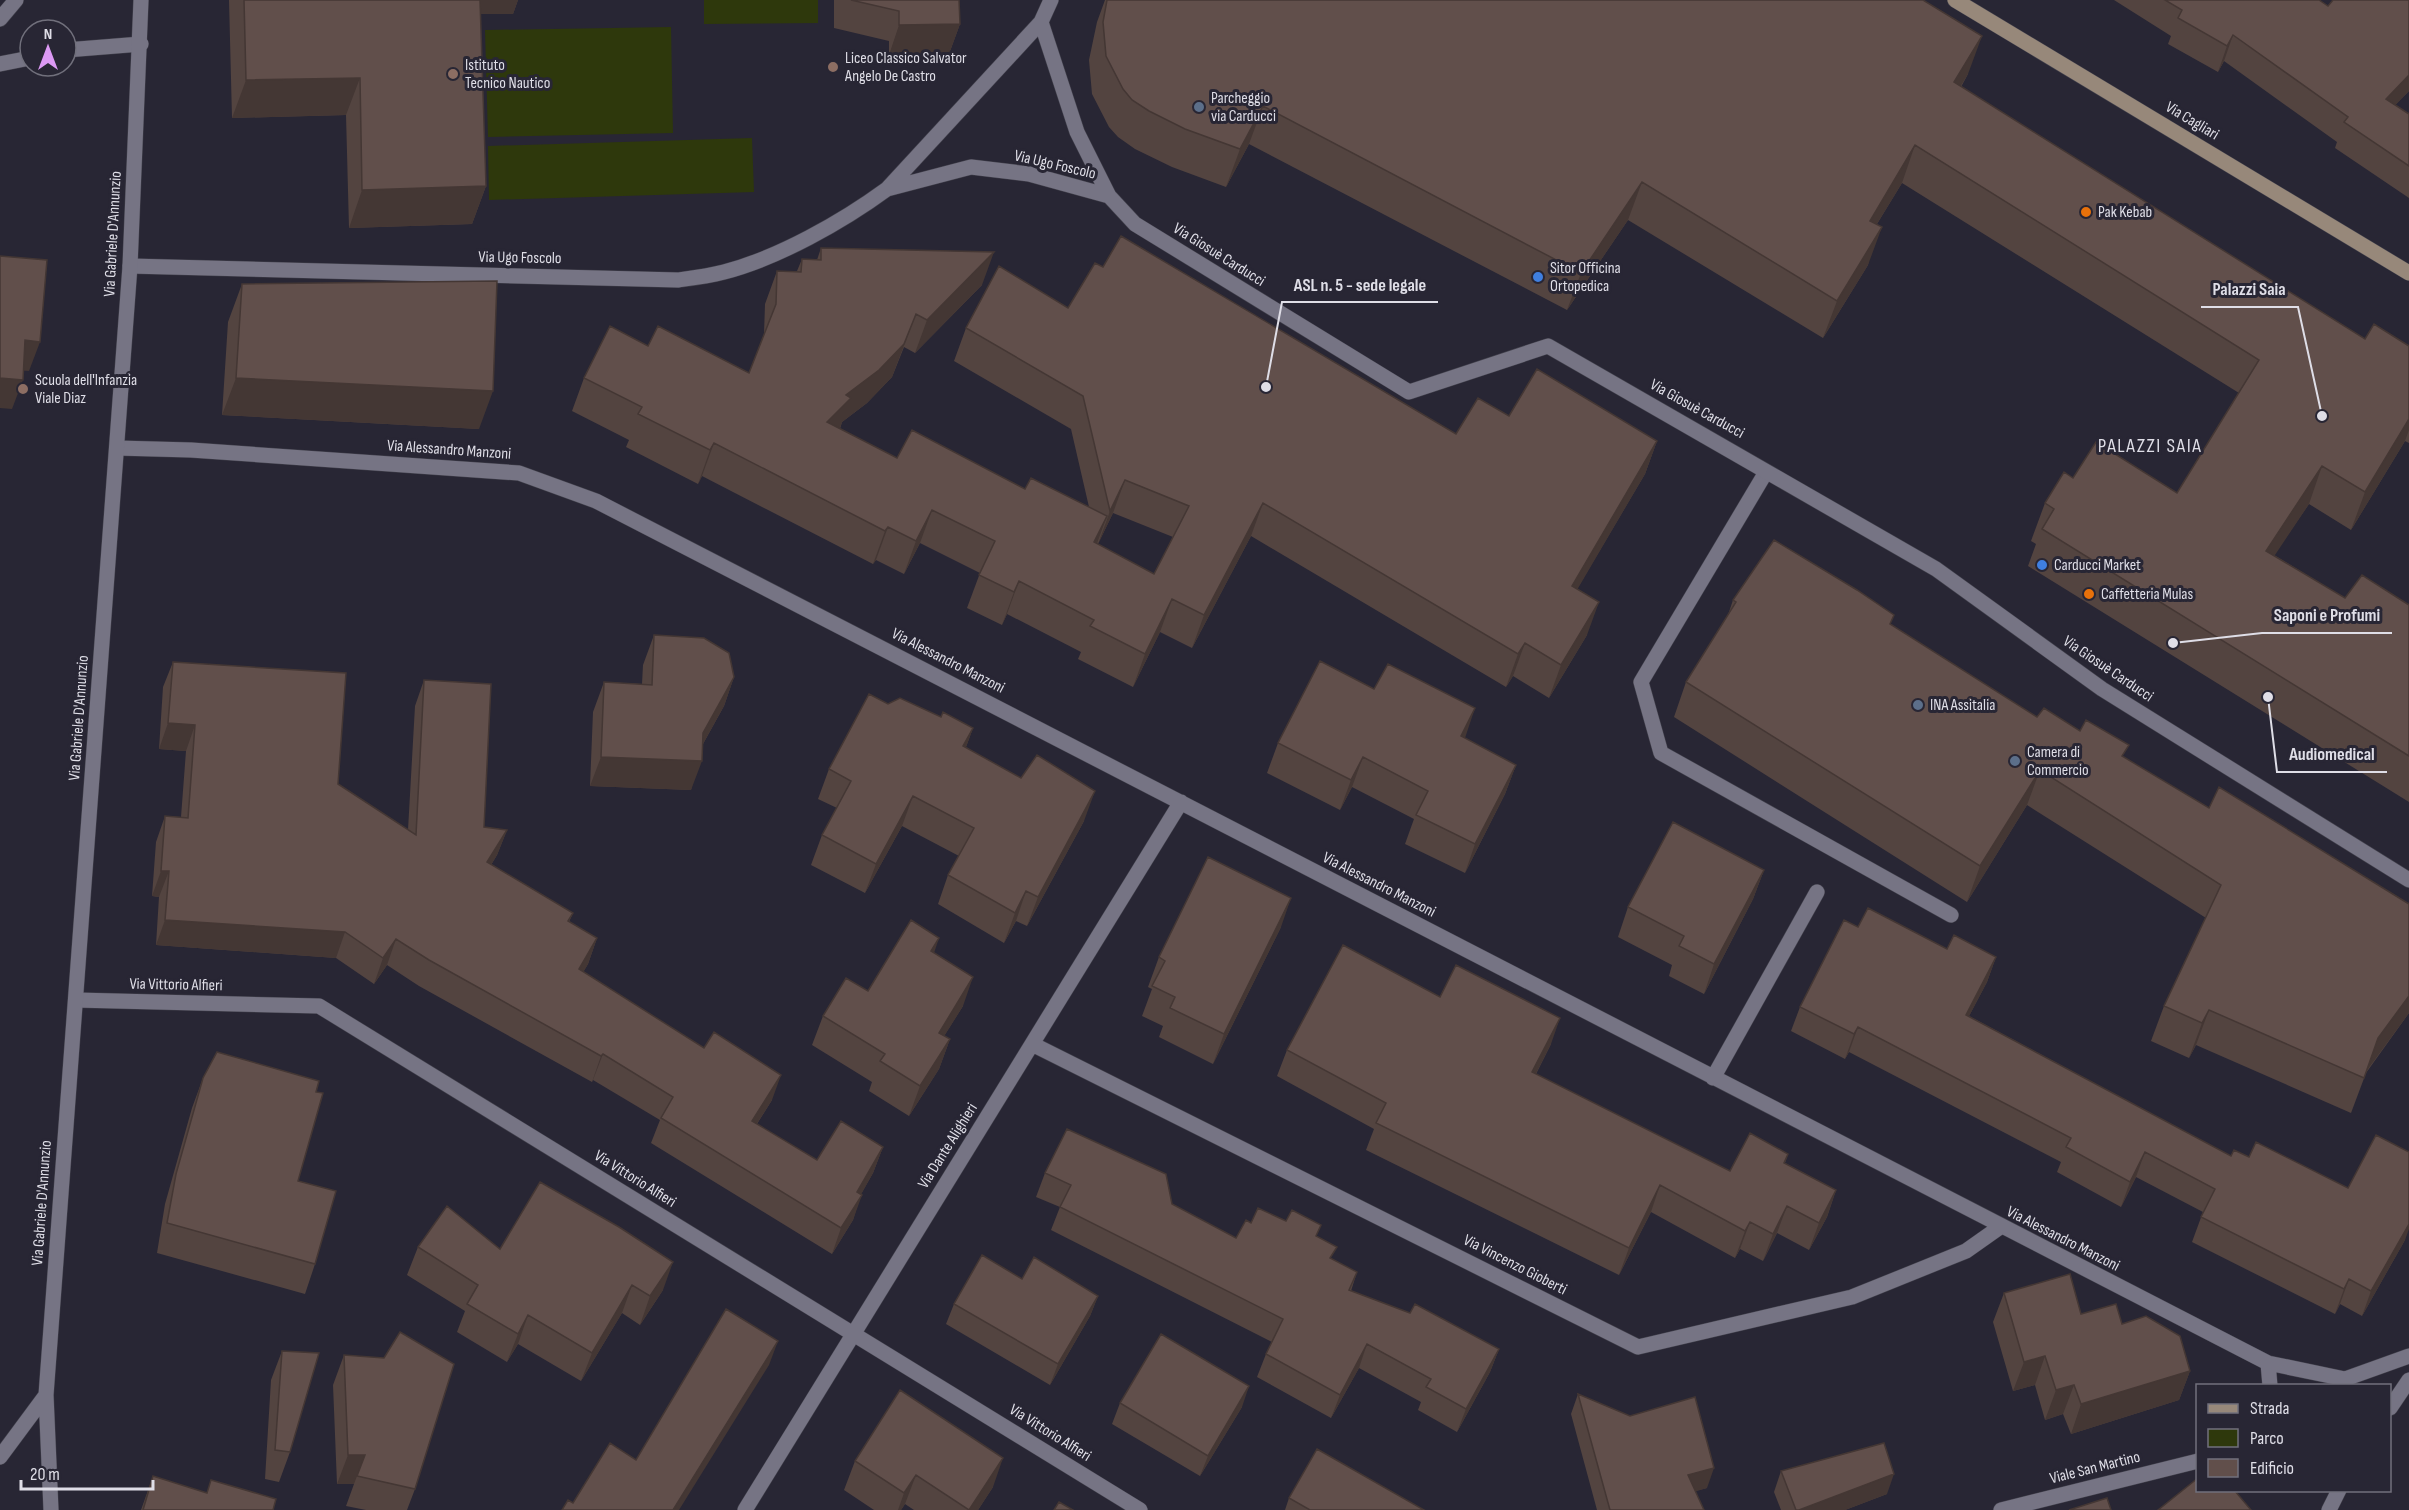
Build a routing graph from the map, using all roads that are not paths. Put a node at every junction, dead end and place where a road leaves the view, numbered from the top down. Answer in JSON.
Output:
{"nodes":[{"id":1,"x":16,"y":0,"type":"edge"},
{"id":2,"x":141,"y":0,"type":"edge"},
{"id":3,"x":1051,"y":0,"type":"edge"},
{"id":4,"x":1955,"y":0,"type":"edge"},
{"id":5,"x":0,"y":19,"type":"edge"},
{"id":6,"x":1041,"y":22,"type":"junction"},
{"id":7,"x":141,"y":44,"type":"junction"},
{"id":8,"x":78,"y":49,"type":"edge"},
{"id":9,"x":18,"y":60,"type":"edge"},
{"id":10,"x":0,"y":64,"type":"edge"},
{"id":11,"x":887,"y":189,"type":"junction"},
{"id":12,"x":1109,"y":196,"type":"junction"},
{"id":13,"x":130,"y":267,"type":"junction"},
{"id":14,"x":2409,"y":273,"type":"edge"},
{"id":15,"x":117,"y":448,"type":"junction"},
{"id":16,"x":1766,"y":472,"type":"junction"},
{"id":17,"x":1181,"y":802,"type":"junction"},
{"id":18,"x":2409,"y":880,"type":"edge"},
{"id":19,"x":1816,"y":892,"type":"dead end"},
{"id":20,"x":1952,"y":915,"type":"dead end"},
{"id":21,"x":76,"y":1000,"type":"junction"},
{"id":22,"x":1032,"y":1044,"type":"junction"},
{"id":23,"x":1713,"y":1078,"type":"junction"},
{"id":24,"x":2000,"y":1227,"type":"junction"},
{"id":25,"x":854,"y":1333,"type":"junction"},
{"id":26,"x":2409,"y":1356,"type":"edge"},
{"id":27,"x":2268,"y":1364,"type":"junction"},
{"id":28,"x":2409,"y":1380,"type":"edge"},
{"id":29,"x":2270,"y":1384,"type":"edge"},
{"id":30,"x":46,"y":1395,"type":"junction"},
{"id":31,"x":2391,"y":1407,"type":"edge"},
{"id":32,"x":0,"y":1457,"type":"edge"},
{"id":33,"x":2196,"y":1461,"type":"edge"},
{"id":34,"x":2338,"y":1492,"type":"edge"},
{"id":35,"x":51,"y":1510,"type":"edge"},
{"id":36,"x":745,"y":1510,"type":"edge"},
{"id":37,"x":1140,"y":1510,"type":"edge"},
{"id":38,"x":2001,"y":1510,"type":"edge"},
{"id":39,"x":2329,"y":1510,"type":"edge"}],
"edges":[{"from":1,"to":5,"type":"street"},
{"from":2,"to":7,"type":"street","name":"Via Gabriele D'Annunzio"},
{"from":3,"to":6,"type":"street","name":"Via Ugo Foscolo"},
{"from":4,"to":14,"type":"main road","name":"Via Cagliari"},
{"from":6,"to":11,"type":"street","name":"Via Ugo Foscolo"},
{"from":6,"to":12,"type":"street","name":"Via Giosuè Carducci"},
{"from":7,"to":8,"type":"street"},
{"from":7,"to":13,"type":"street","name":"Via Gabriele D'Annunzio"},
{"from":9,"to":10,"type":"street"},
{"from":11,"to":12,"type":"street","name":"Via Ugo Foscolo"},
{"from":11,"to":13,"type":"street","name":"Via Ugo Foscolo"},
{"from":12,"to":16,"type":"street","name":"Via Giosuè Carducci"},
{"from":13,"to":15,"type":"street","name":"Via Gabriele D'Annunzio"},
{"from":15,"to":17,"type":"street","name":"Via Alessandro Manzoni"},
{"from":15,"to":21,"type":"street","name":"Via Gabriele D'Annunzio"},
{"from":16,"to":18,"type":"street","name":"Via Giosuè Carducci"},
{"from":16,"to":20,"type":"street"},
{"from":17,"to":22,"type":"street","name":"Via Dante Alighieri"},
{"from":17,"to":23,"type":"street","name":"Via Alessandro Manzoni"},
{"from":19,"to":23,"type":"street"},
{"from":21,"to":25,"type":"street","name":"Via Vittorio Alfieri"},
{"from":21,"to":30,"type":"street","name":"Via Gabriele D'Annunzio"},
{"from":22,"to":24,"type":"street","name":"Via Vincenzo Gioberti"},
{"from":22,"to":25,"type":"street","name":"Via Dante Alighieri"},
{"from":23,"to":24,"type":"street","name":"Via Alessandro Manzoni"},
{"from":24,"to":27,"type":"street","name":"Via Alessandro Manzoni"},
{"from":25,"to":36,"type":"street","name":"Via Dante Alighieri"},
{"from":25,"to":37,"type":"street","name":"Via Vittorio Alfieri"},
{"from":26,"to":27,"type":"street","name":"Via Alessandro Manzoni"},
{"from":27,"to":29,"type":"street"},
{"from":28,"to":31,"type":"street"},
{"from":30,"to":32,"type":"street"},
{"from":30,"to":35,"type":"street","name":"Via Gabriele D'Annunzio"},
{"from":33,"to":38,"type":"street","name":"Viale San Martino"},
{"from":34,"to":39,"type":"street"}]}
